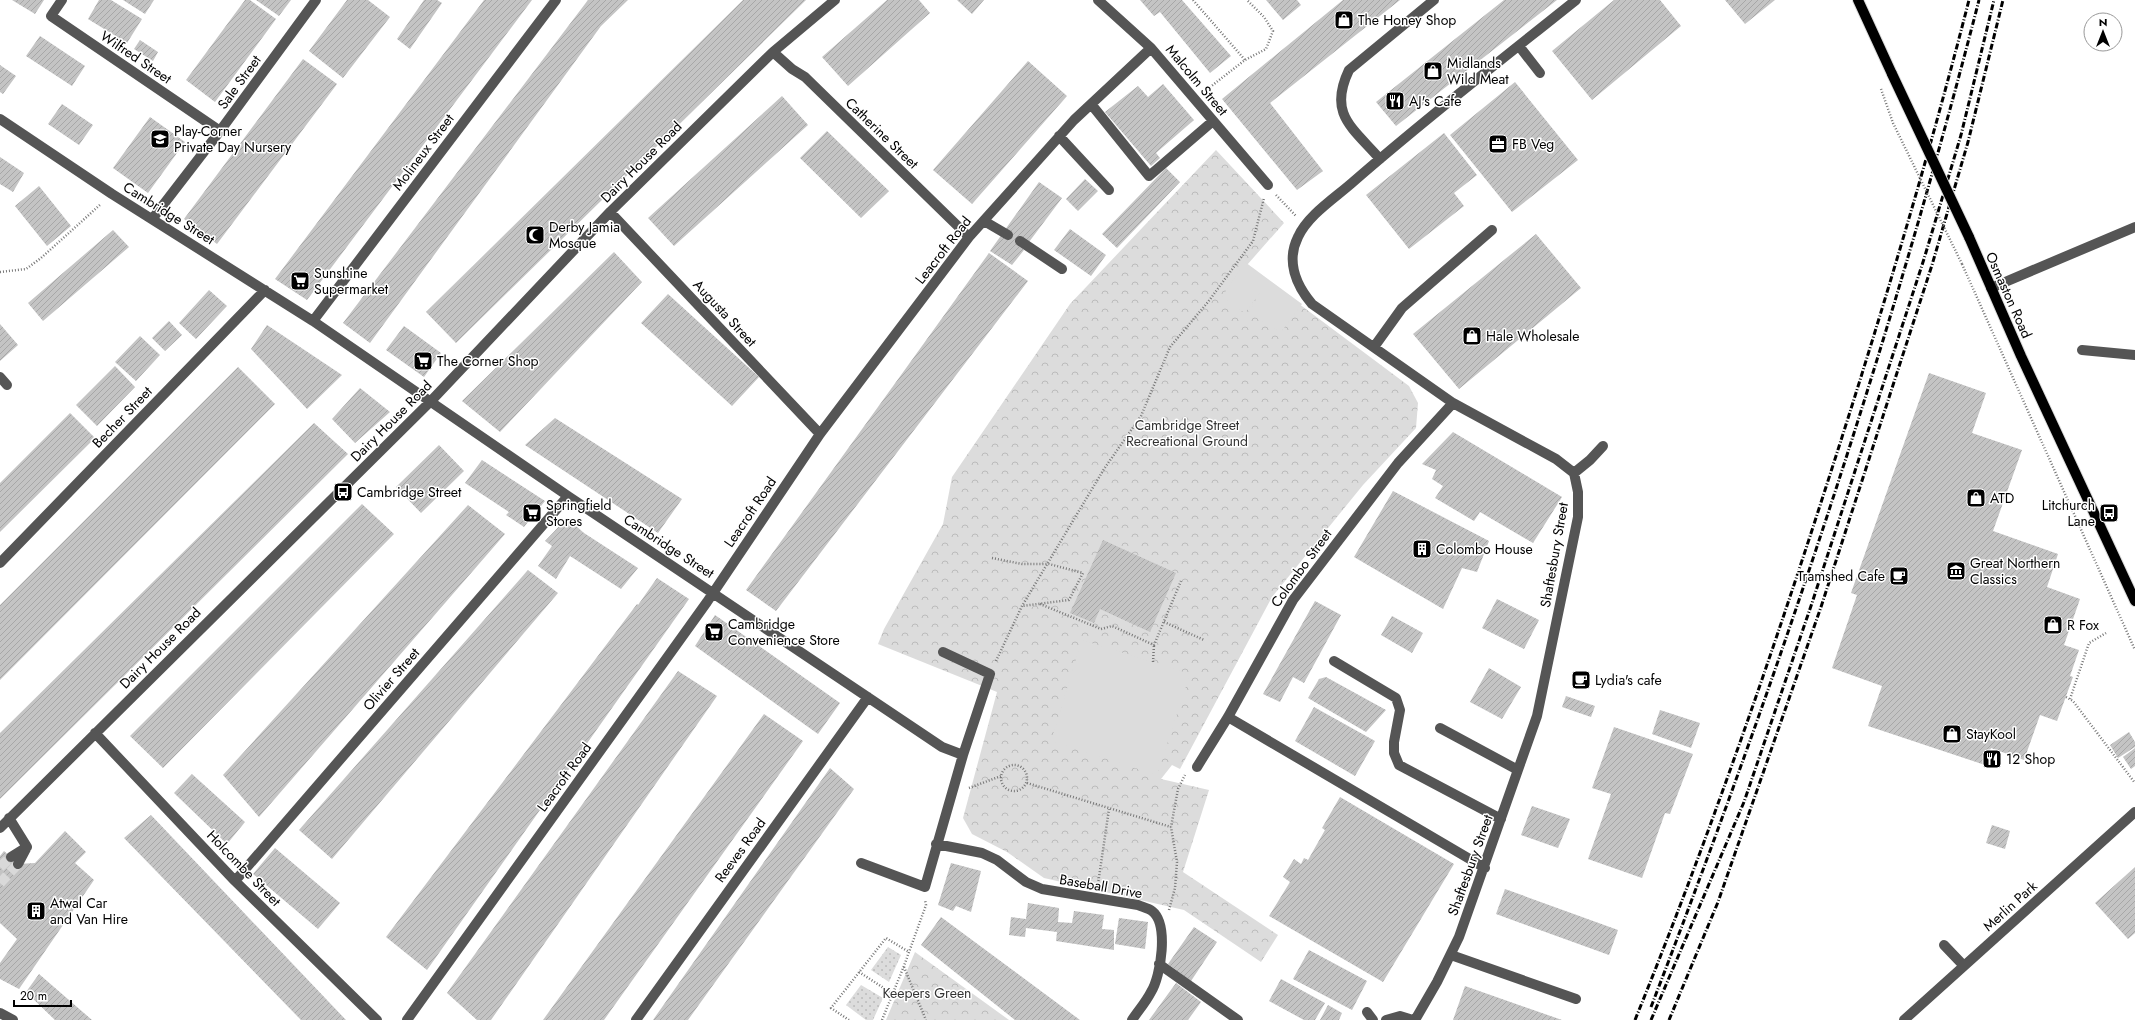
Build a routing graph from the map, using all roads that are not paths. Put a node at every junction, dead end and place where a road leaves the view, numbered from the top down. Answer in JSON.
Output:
{"nodes":[{"id":1,"x":62,"y":0,"type":"edge"},
{"id":2,"x":316,"y":0,"type":"edge"},
{"id":3,"x":556,"y":0,"type":"edge"},
{"id":4,"x":835,"y":0,"type":"edge"},
{"id":5,"x":1098,"y":0,"type":"edge"},
{"id":6,"x":1434,"y":0,"type":"edge"},
{"id":7,"x":1576,"y":0,"type":"edge"},
{"id":8,"x":1858,"y":0,"type":"edge"},
{"id":9,"x":1519,"y":46,"type":"junction"},
{"id":10,"x":1151,"y":48,"type":"junction"},
{"id":11,"x":773,"y":52,"type":"junction"},
{"id":12,"x":1540,"y":73,"type":"dead end"},
{"id":13,"x":1091,"y":104,"type":"junction"},
{"id":14,"x":0,"y":119,"type":"edge"},
{"id":15,"x":1213,"y":121,"type":"junction"},
{"id":16,"x":220,"y":131,"type":"junction"},
{"id":17,"x":1059,"y":136,"type":"junction"},
{"id":18,"x":1380,"y":159,"type":"junction"},
{"id":19,"x":1268,"y":185,"type":"road end"},
{"id":20,"x":1109,"y":190,"type":"dead end"},
{"id":21,"x":610,"y":212,"type":"junction"},
{"id":22,"x":153,"y":218,"type":"junction"},
{"id":23,"x":984,"y":221,"type":"junction"},
{"id":24,"x":2135,"y":227,"type":"edge"},
{"id":25,"x":1492,"y":230,"type":"dead end"},
{"id":26,"x":1008,"y":235,"type":"dead end"},
{"id":27,"x":969,"y":237,"type":"junction"},
{"id":28,"x":1020,"y":242,"type":"dead end"},
{"id":29,"x":1062,"y":269,"type":"dead end"},
{"id":30,"x":1991,"y":288,"type":"junction"},
{"id":31,"x":265,"y":290,"type":"junction"},
{"id":32,"x":312,"y":321,"type":"junction"},
{"id":33,"x":1374,"y":347,"type":"junction"},
{"id":34,"x":2082,"y":350,"type":"dead end"},
{"id":35,"x":2135,"y":355,"type":"edge"},
{"id":36,"x":0,"y":377,"type":"edge"},
{"id":37,"x":7,"y":385,"type":"dead end"},
{"id":38,"x":431,"y":401,"type":"junction"},
{"id":39,"x":1453,"y":403,"type":"junction"},
{"id":40,"x":820,"y":434,"type":"junction"},
{"id":41,"x":1603,"y":446,"type":"dead end"},
{"id":42,"x":1574,"y":473,"type":"junction"},
{"id":43,"x":568,"y":496,"type":"junction"},
{"id":44,"x":0,"y":563,"type":"edge"},
{"id":45,"x":713,"y":592,"type":"junction"},
{"id":46,"x":2135,"y":602,"type":"edge"},
{"id":47,"x":943,"y":652,"type":"dead end"},
{"id":48,"x":1334,"y":662,"type":"dead end"},
{"id":49,"x":868,"y":697,"type":"junction"},
{"id":50,"x":1228,"y":717,"type":"junction"},
{"id":51,"x":1440,"y":728,"type":"dead end"},
{"id":52,"x":95,"y":733,"type":"junction"},
{"id":53,"x":963,"y":755,"type":"junction"},
{"id":54,"x":1197,"y":767,"type":"road end"},
{"id":55,"x":1518,"y":770,"type":"junction"},
{"id":56,"x":2135,"y":812,"type":"edge"},
{"id":57,"x":9,"y":818,"type":"junction"},
{"id":58,"x":1501,"y":819,"type":"junction"},
{"id":59,"x":0,"y":828,"type":"edge"},
{"id":60,"x":936,"y":844,"type":"junction"},
{"id":61,"x":27,"y":847,"type":"junction"},
{"id":62,"x":11,"y":857,"type":"tunnel mouth"},
{"id":63,"x":861,"y":863,"type":"dead end"},
{"id":64,"x":18,"y":864,"type":"tunnel mouth"},
{"id":65,"x":1484,"y":868,"type":"junction"},
{"id":66,"x":235,"y":881,"type":"junction"},
{"id":67,"x":1944,"y":945,"type":"dead end"},
{"id":68,"x":1451,"y":955,"type":"junction"},
{"id":69,"x":1159,"y":964,"type":"junction"},
{"id":70,"x":1964,"y":966,"type":"junction"},
{"id":71,"x":1576,"y":999,"type":"dead end"},
{"id":72,"x":0,"y":1013,"type":"edge"},
{"id":73,"x":13,"y":1020,"type":"edge"},
{"id":74,"x":377,"y":1020,"type":"edge"},
{"id":75,"x":407,"y":1020,"type":"edge"},
{"id":76,"x":636,"y":1020,"type":"edge"},
{"id":77,"x":1132,"y":1020,"type":"edge"},
{"id":78,"x":1238,"y":1020,"type":"edge"},
{"id":79,"x":1386,"y":1020,"type":"edge"},
{"id":80,"x":1414,"y":1020,"type":"edge"},
{"id":81,"x":1904,"y":1020,"type":"edge"}],
"edges":[{"from":1,"to":16,"type":"street","name":"Wilfred Street"},
{"from":2,"to":16,"type":"street","name":"Sale Street"},
{"from":3,"to":32,"type":"street","name":"Molineux Street"},
{"from":4,"to":11,"type":"street","name":"Dairy House Road"},
{"from":5,"to":10,"type":"street","name":"Malcolm Street"},
{"from":6,"to":18,"type":"street"},
{"from":7,"to":9,"type":"street"},
{"from":8,"to":30,"type":"main road","name":"Osmaston Road","bridge":true},
{"from":9,"to":12,"type":"street"},
{"from":9,"to":18,"type":"street"},
{"from":10,"to":13,"type":"street","name":"Leacroft Road"},
{"from":10,"to":15,"type":"street","name":"Malcolm Street"},
{"from":11,"to":21,"type":"street","name":"Dairy House Road"},
{"from":11,"to":27,"type":"street","name":"Catherine Street"},
{"from":13,"to":15,"type":"street"},
{"from":13,"to":17,"type":"street","name":"Leacroft Road"},
{"from":14,"to":22,"type":"street","name":"Cambridge Street"},
{"from":15,"to":19,"type":"street","name":"Malcolm Street"},
{"from":16,"to":22,"type":"street","name":"Sale Street"},
{"from":17,"to":20,"type":"street"},
{"from":17,"to":23,"type":"street","name":"Leacroft Road"},
{"from":18,"to":33,"type":"street"},
{"from":21,"to":38,"type":"street","name":"Dairy House Road"},
{"from":21,"to":40,"type":"street","name":"Augusta Street"},
{"from":22,"to":31,"type":"street","name":"Cambridge Street"},
{"from":23,"to":26,"type":"street"},
{"from":23,"to":27,"type":"street","name":"Leacroft Road"},
{"from":24,"to":30,"type":"street"},
{"from":25,"to":33,"type":"street"},
{"from":27,"to":40,"type":"street","name":"Leacroft Road"},
{"from":28,"to":29,"type":"street"},
{"from":30,"to":46,"type":"main road","name":"Osmaston Road"},
{"from":31,"to":32,"type":"street","name":"Cambridge Street"},
{"from":31,"to":44,"type":"street","name":"Becher Street"},
{"from":32,"to":38,"type":"street","name":"Cambridge Street"},
{"from":33,"to":39,"type":"street"},
{"from":34,"to":35,"type":"street"},
{"from":36,"to":37,"type":"street"},
{"from":38,"to":43,"type":"street","name":"Cambridge Street"},
{"from":38,"to":52,"type":"street","name":"Dairy House Road"},
{"from":39,"to":42,"type":"street"},
{"from":39,"to":50,"type":"street","name":"Colombo Street"},
{"from":40,"to":45,"type":"street","name":"Leacroft Road"},
{"from":41,"to":42,"type":"street"},
{"from":42,"to":55,"type":"street","name":"Shaftesbury Street"},
{"from":43,"to":45,"type":"street","name":"Cambridge Street"},
{"from":43,"to":66,"type":"street","name":"Olivier Street"},
{"from":45,"to":49,"type":"street","name":"Cambridge Street"},
{"from":45,"to":75,"type":"street","name":"Leacroft Road"},
{"from":47,"to":53,"type":"street"},
{"from":48,"to":58,"type":"street"},
{"from":49,"to":53,"type":"street","name":"Cambridge Street"},
{"from":49,"to":76,"type":"street","name":"Reeves Road"},
{"from":50,"to":54,"type":"street","name":"Colombo Street"},
{"from":50,"to":65,"type":"street"},
{"from":51,"to":55,"type":"street"},
{"from":52,"to":57,"type":"street","name":"Dairy House Road"},
{"from":52,"to":66,"type":"street","name":"Holcombe Street"},
{"from":53,"to":60,"type":"street"},
{"from":55,"to":58,"type":"street","name":"Shaftesbury Street"},
{"from":56,"to":70,"type":"street","name":"Merlin Park"},
{"from":57,"to":59,"type":"street","name":"Dairy House Road"},
{"from":57,"to":61,"type":"street"},
{"from":58,"to":65,"type":"street","name":"Shaftesbury Street"},
{"from":60,"to":63,"type":"street"},
{"from":60,"to":69,"type":"street","name":"Baseball Drive"},
{"from":61,"to":62,"type":"street"},
{"from":61,"to":64,"type":"street"},
{"from":65,"to":68,"type":"street","name":"Shaftesbury Street"},
{"from":66,"to":74,"type":"street","name":"Holcombe Street"},
{"from":67,"to":70,"type":"street"},
{"from":68,"to":71,"type":"street"},
{"from":68,"to":80,"type":"street","name":"Shaftesbury Street"},
{"from":69,"to":77,"type":"street"},
{"from":69,"to":78,"type":"street"},
{"from":70,"to":81,"type":"street","name":"Merlin Park"},
{"from":72,"to":73,"type":"street"},
{"from":79,"to":80,"type":"street","name":"Shaftesbury Street"}]}
